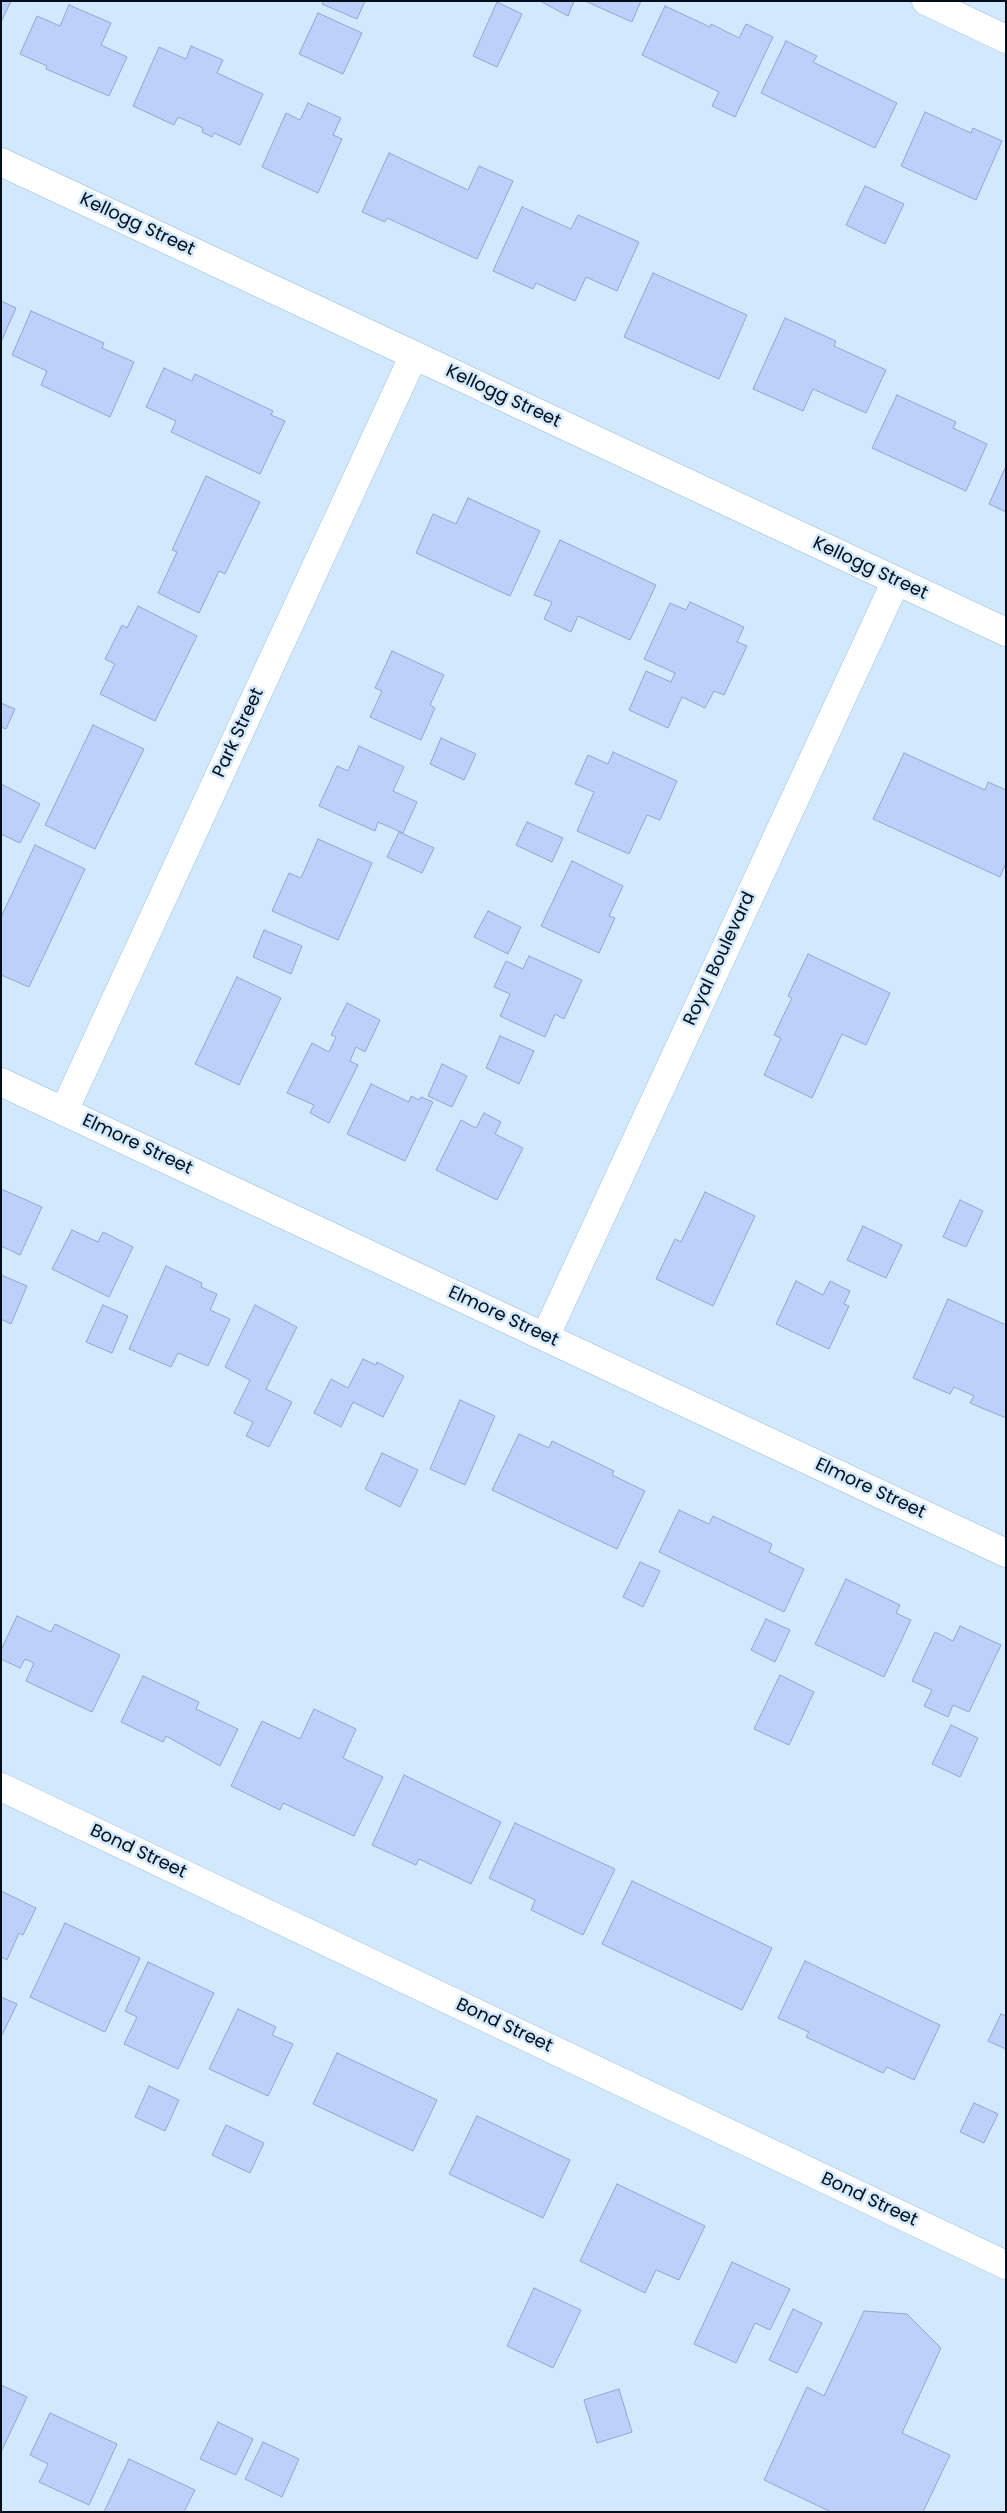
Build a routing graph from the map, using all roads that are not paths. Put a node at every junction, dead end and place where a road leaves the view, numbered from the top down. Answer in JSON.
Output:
{"nodes":[{"id":1,"x":926,"y":1,"type":"edge"},
{"id":2,"x":1006,"y":39,"type":"edge"},
{"id":3,"x":1,"y":162,"type":"edge"},
{"id":4,"x":414,"y":355,"type":"junction"},
{"id":5,"x":896,"y":580,"type":"junction"},
{"id":6,"x":1006,"y":632,"type":"edge"},
{"id":7,"x":1,"y":1082,"type":"edge"},
{"id":8,"x":64,"y":1111,"type":"junction"},
{"id":9,"x":545,"y":1337,"type":"junction"},
{"id":10,"x":1006,"y":1553,"type":"edge"},
{"id":11,"x":1,"y":1787,"type":"edge"},
{"id":12,"x":1006,"y":2265,"type":"edge"}],
"edges":[{"from":1,"to":2,"type":"street"},
{"from":3,"to":4,"type":"street","name":"Kellogg Street"},
{"from":4,"to":5,"type":"street","name":"Kellogg Street"},
{"from":4,"to":8,"type":"street","name":"Park Street"},
{"from":5,"to":6,"type":"street","name":"Kellogg Street"},
{"from":5,"to":9,"type":"street","name":"Royal Boulevard"},
{"from":7,"to":8,"type":"street","name":"Elmore Street"},
{"from":8,"to":9,"type":"street","name":"Elmore Street"},
{"from":9,"to":10,"type":"street","name":"Elmore Street"},
{"from":11,"to":12,"type":"street","name":"Bond Street"}]}
